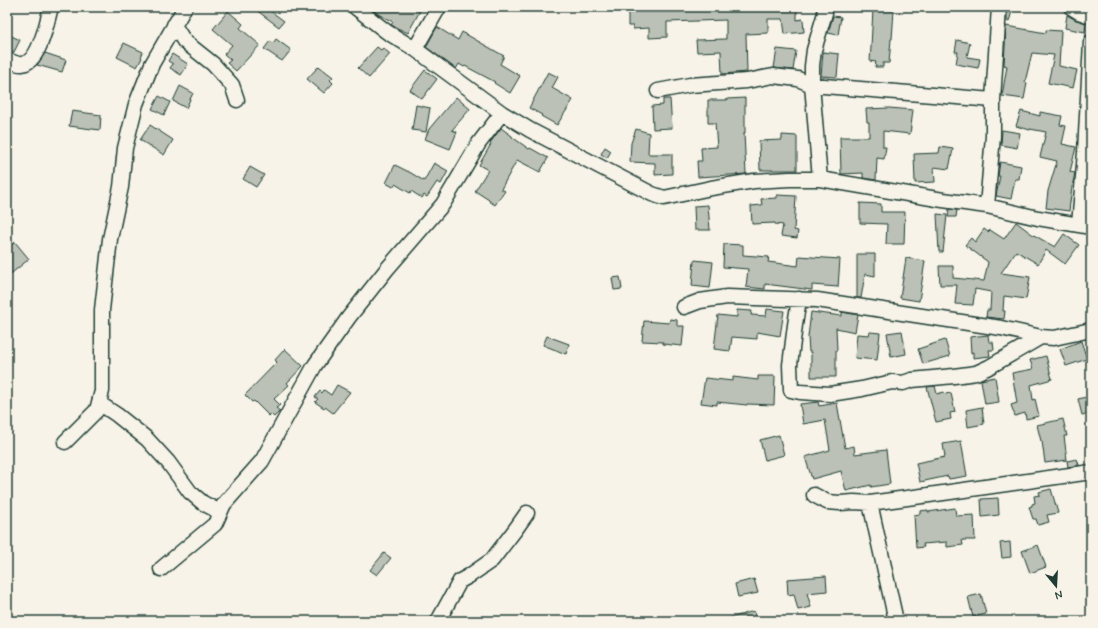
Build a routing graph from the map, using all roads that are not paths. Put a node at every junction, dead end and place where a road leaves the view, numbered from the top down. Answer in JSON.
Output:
{"nodes":[{"id":1,"x":51,"y":7,"type":"edge"},
{"id":2,"x":185,"y":7,"type":"edge"},
{"id":3,"x":355,"y":7,"type":"edge"},
{"id":4,"x":439,"y":7,"type":"edge"},
{"id":5,"x":824,"y":7,"type":"edge"},
{"id":6,"x":999,"y":7,"type":"edge"},
{"id":7,"x":1071,"y":7,"type":"edge"},
{"id":8,"x":1091,"y":16,"type":"edge"},
{"id":9,"x":174,"y":25,"type":"junction"},
{"id":10,"x":1091,"y":42,"type":"edge"},
{"id":11,"x":415,"y":49,"type":"junction"},
{"id":12,"x":7,"y":60,"type":"edge"},
{"id":13,"x":812,"y":85,"type":"junction"},
{"id":14,"x":658,"y":91,"type":"dead end"},
{"id":15,"x":237,"y":100,"type":"dead end"},
{"id":16,"x":993,"y":100,"type":"junction"},
{"id":17,"x":502,"y":113,"type":"junction"},
{"id":18,"x":820,"y":179,"type":"junction"},
{"id":19,"x":987,"y":206,"type":"junction"},
{"id":20,"x":1085,"y":226,"type":"edge"},
{"id":21,"x":799,"y":299,"type":"junction"},
{"id":22,"x":684,"y":307,"type":"dead end"},
{"id":23,"x":1091,"y":330,"type":"edge"},
{"id":24,"x":1041,"y":338,"type":"junction"},
{"id":25,"x":99,"y":403,"type":"junction"},
{"id":26,"x":65,"y":442,"type":"dead end"},
{"id":27,"x":1091,"y":472,"type":"edge"},
{"id":28,"x":814,"y":495,"type":"dead end"},
{"id":29,"x":870,"y":503,"type":"junction"},
{"id":30,"x":220,"y":512,"type":"junction"},
{"id":31,"x":527,"y":513,"type":"dead end"},
{"id":32,"x":161,"y":570,"type":"dead end"},
{"id":33,"x":438,"y":621,"type":"edge"},
{"id":34,"x":896,"y":621,"type":"edge"}],
"edges":[{"from":1,"to":12,"type":"street"},
{"from":2,"to":9,"type":"street"},
{"from":3,"to":11,"type":"street"},
{"from":4,"to":11,"type":"street"},
{"from":5,"to":13,"type":"street"},
{"from":6,"to":16,"type":"street"},
{"from":7,"to":8,"type":"street"},
{"from":9,"to":15,"type":"street"},
{"from":9,"to":25,"type":"street"},
{"from":10,"to":20,"type":"street"},
{"from":11,"to":17,"type":"street"},
{"from":13,"to":14,"type":"street"},
{"from":13,"to":16,"type":"street"},
{"from":13,"to":18,"type":"street"},
{"from":16,"to":19,"type":"street"},
{"from":17,"to":18,"type":"street"},
{"from":17,"to":30,"type":"street"},
{"from":18,"to":19,"type":"street"},
{"from":19,"to":20,"type":"street"},
{"from":21,"to":22,"type":"street"},
{"from":21,"to":24,"type":"street"},
{"from":21,"to":24,"type":"street"},
{"from":23,"to":24,"type":"street"},
{"from":25,"to":26,"type":"street"},
{"from":25,"to":30,"type":"street"},
{"from":27,"to":29,"type":"street"},
{"from":28,"to":29,"type":"street"},
{"from":29,"to":34,"type":"street"},
{"from":30,"to":32,"type":"street"},
{"from":31,"to":33,"type":"street"}]}
